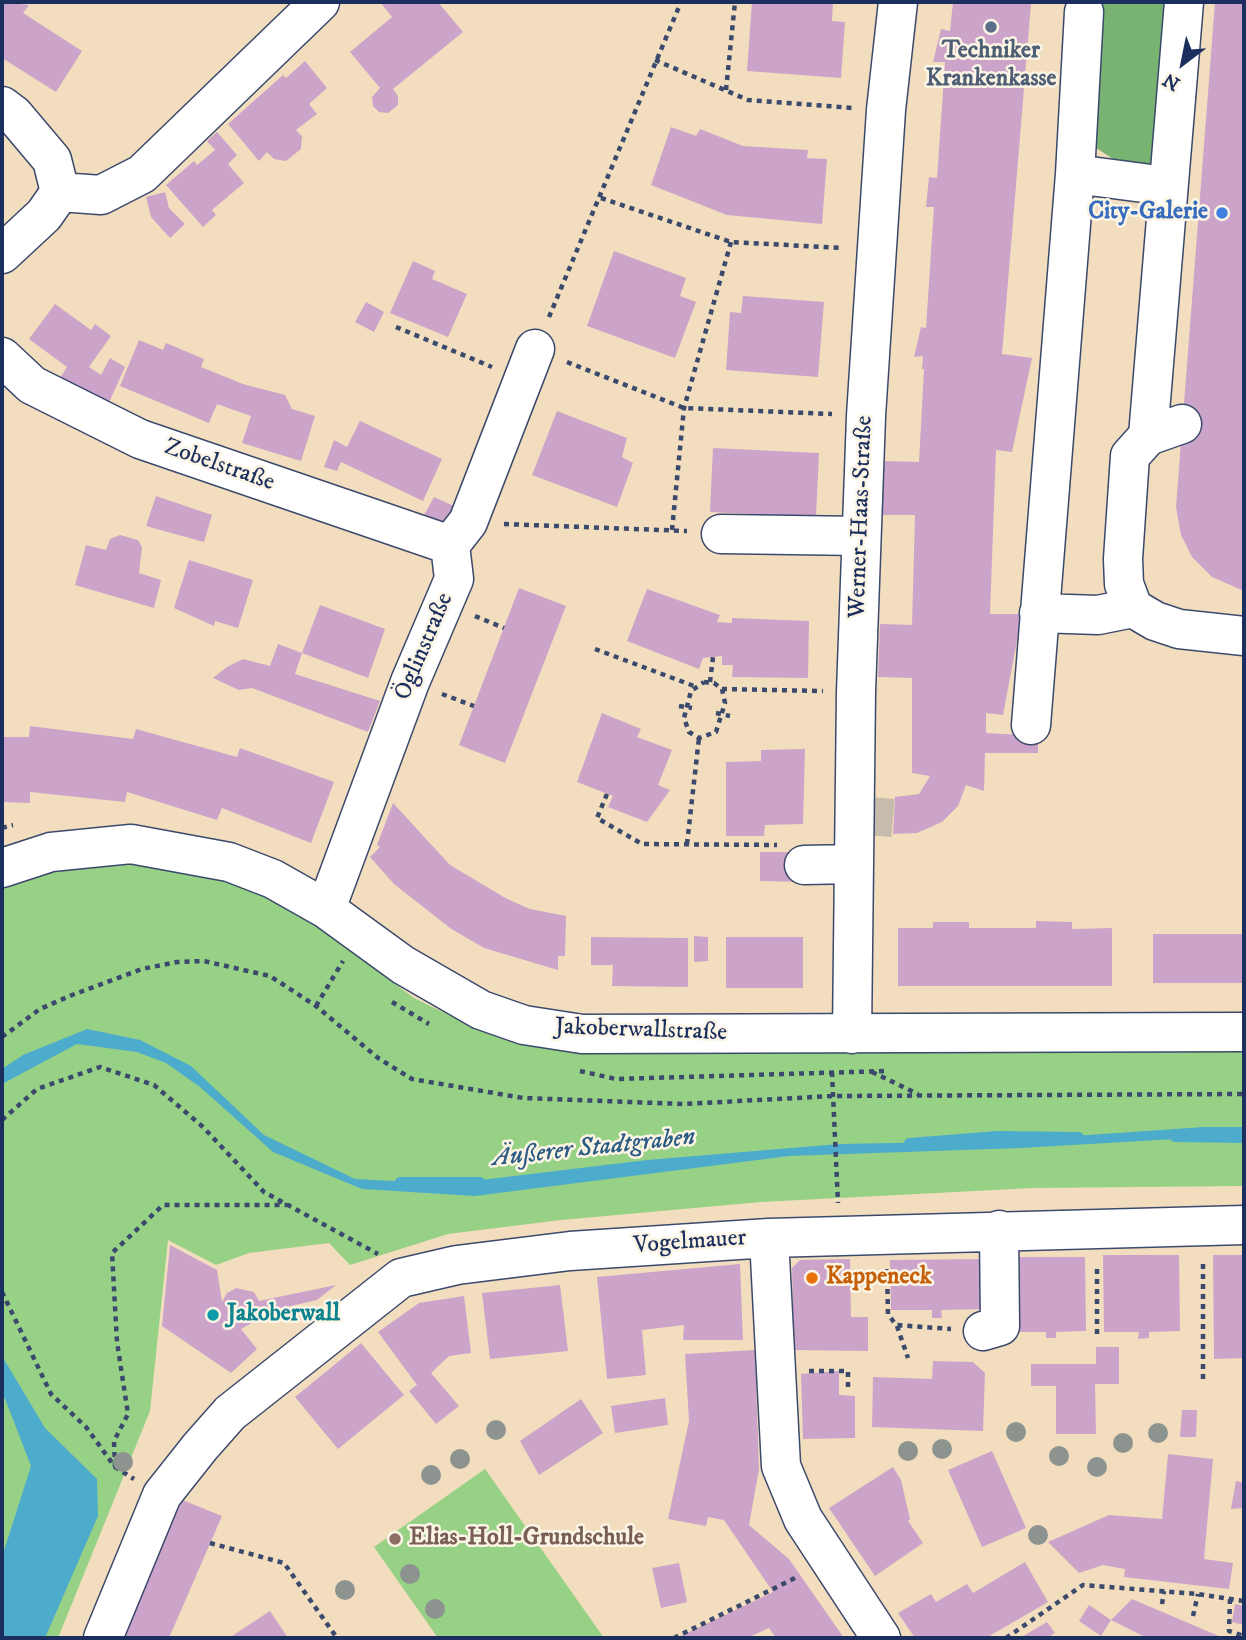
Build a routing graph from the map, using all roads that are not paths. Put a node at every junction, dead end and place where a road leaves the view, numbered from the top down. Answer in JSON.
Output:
{"nodes":[{"id":1,"x":898,"y":2,"type":"edge"},
{"id":2,"x":1184,"y":2,"type":"edge"},
{"id":3,"x":335,"y":6,"type":"edge"},
{"id":4,"x":1084,"y":12,"type":"dead end"},
{"id":5,"x":2,"y":106,"type":"edge"},
{"id":6,"x":1075,"y":174,"type":"junction"},
{"id":7,"x":1166,"y":186,"type":"junction"},
{"id":8,"x":60,"y":191,"type":"junction"},
{"id":9,"x":2,"y":254,"type":"edge"},
{"id":10,"x":2,"y":357,"type":"edge"},
{"id":11,"x":529,"y":364,"type":"road end"},
{"id":12,"x":459,"y":534,"type":"junction"},
{"id":13,"x":721,"y":534,"type":"road end"},
{"id":14,"x":861,"y":536,"type":"junction"},
{"id":15,"x":1133,"y":608,"type":"junction"},
{"id":16,"x":1038,"y":613,"type":"junction"},
{"id":17,"x":1244,"y":636,"type":"edge"},
{"id":18,"x":1031,"y":725,"type":"dead end"},
{"id":19,"x":795,"y":855,"type":"road end"},
{"id":20,"x":854,"y":864,"type":"junction"},
{"id":21,"x":2,"y":868,"type":"edge"},
{"id":22,"x":326,"y":909,"type":"junction"},
{"id":23,"x":1244,"y":1032,"type":"edge"},
{"id":24,"x":852,"y":1034,"type":"junction"},
{"id":25,"x":1244,"y":1225,"type":"edge"},
{"id":26,"x":999,"y":1230,"type":"junction"},
{"id":27,"x":769,"y":1238,"type":"junction"},
{"id":28,"x":983,"y":1331,"type":"road end"},
{"id":29,"x":103,"y":1638,"type":"edge"},
{"id":30,"x":881,"y":1638,"type":"edge"}],
"edges":[{"from":1,"to":14,"type":"street","name":"Werner-Haas-Straße"},
{"from":2,"to":7,"type":"street"},
{"from":3,"to":8,"type":"street"},
{"from":4,"to":6,"type":"street"},
{"from":5,"to":8,"type":"street"},
{"from":6,"to":7,"type":"street"},
{"from":6,"to":16,"type":"street"},
{"from":7,"to":15,"type":"street"},
{"from":8,"to":9,"type":"street"},
{"from":10,"to":12,"type":"street","name":"Zobelstraße"},
{"from":11,"to":12,"type":"street","name":"Öglinstraße"},
{"from":12,"to":22,"type":"street","name":"Öglinstraße"},
{"from":13,"to":14,"type":"street"},
{"from":14,"to":20,"type":"street","name":"Werner-Haas-Straße"},
{"from":15,"to":16,"type":"street"},
{"from":15,"to":17,"type":"street"},
{"from":16,"to":18,"type":"street"},
{"from":19,"to":20,"type":"street"},
{"from":20,"to":24,"type":"street","name":"Werner-Haas-Straße"},
{"from":21,"to":22,"type":"street","name":"Jakoberwallstraße"},
{"from":22,"to":24,"type":"street","name":"Jakoberwallstraße"},
{"from":23,"to":24,"type":"street","name":"Jakoberwallstraße"},
{"from":25,"to":26,"type":"street","name":"Vogelmauer"},
{"from":26,"to":27,"type":"street","name":"Vogelmauer"},
{"from":26,"to":28,"type":"street"},
{"from":27,"to":29,"type":"street","name":"Vogelmauer"},
{"from":27,"to":30,"type":"street"}]}
